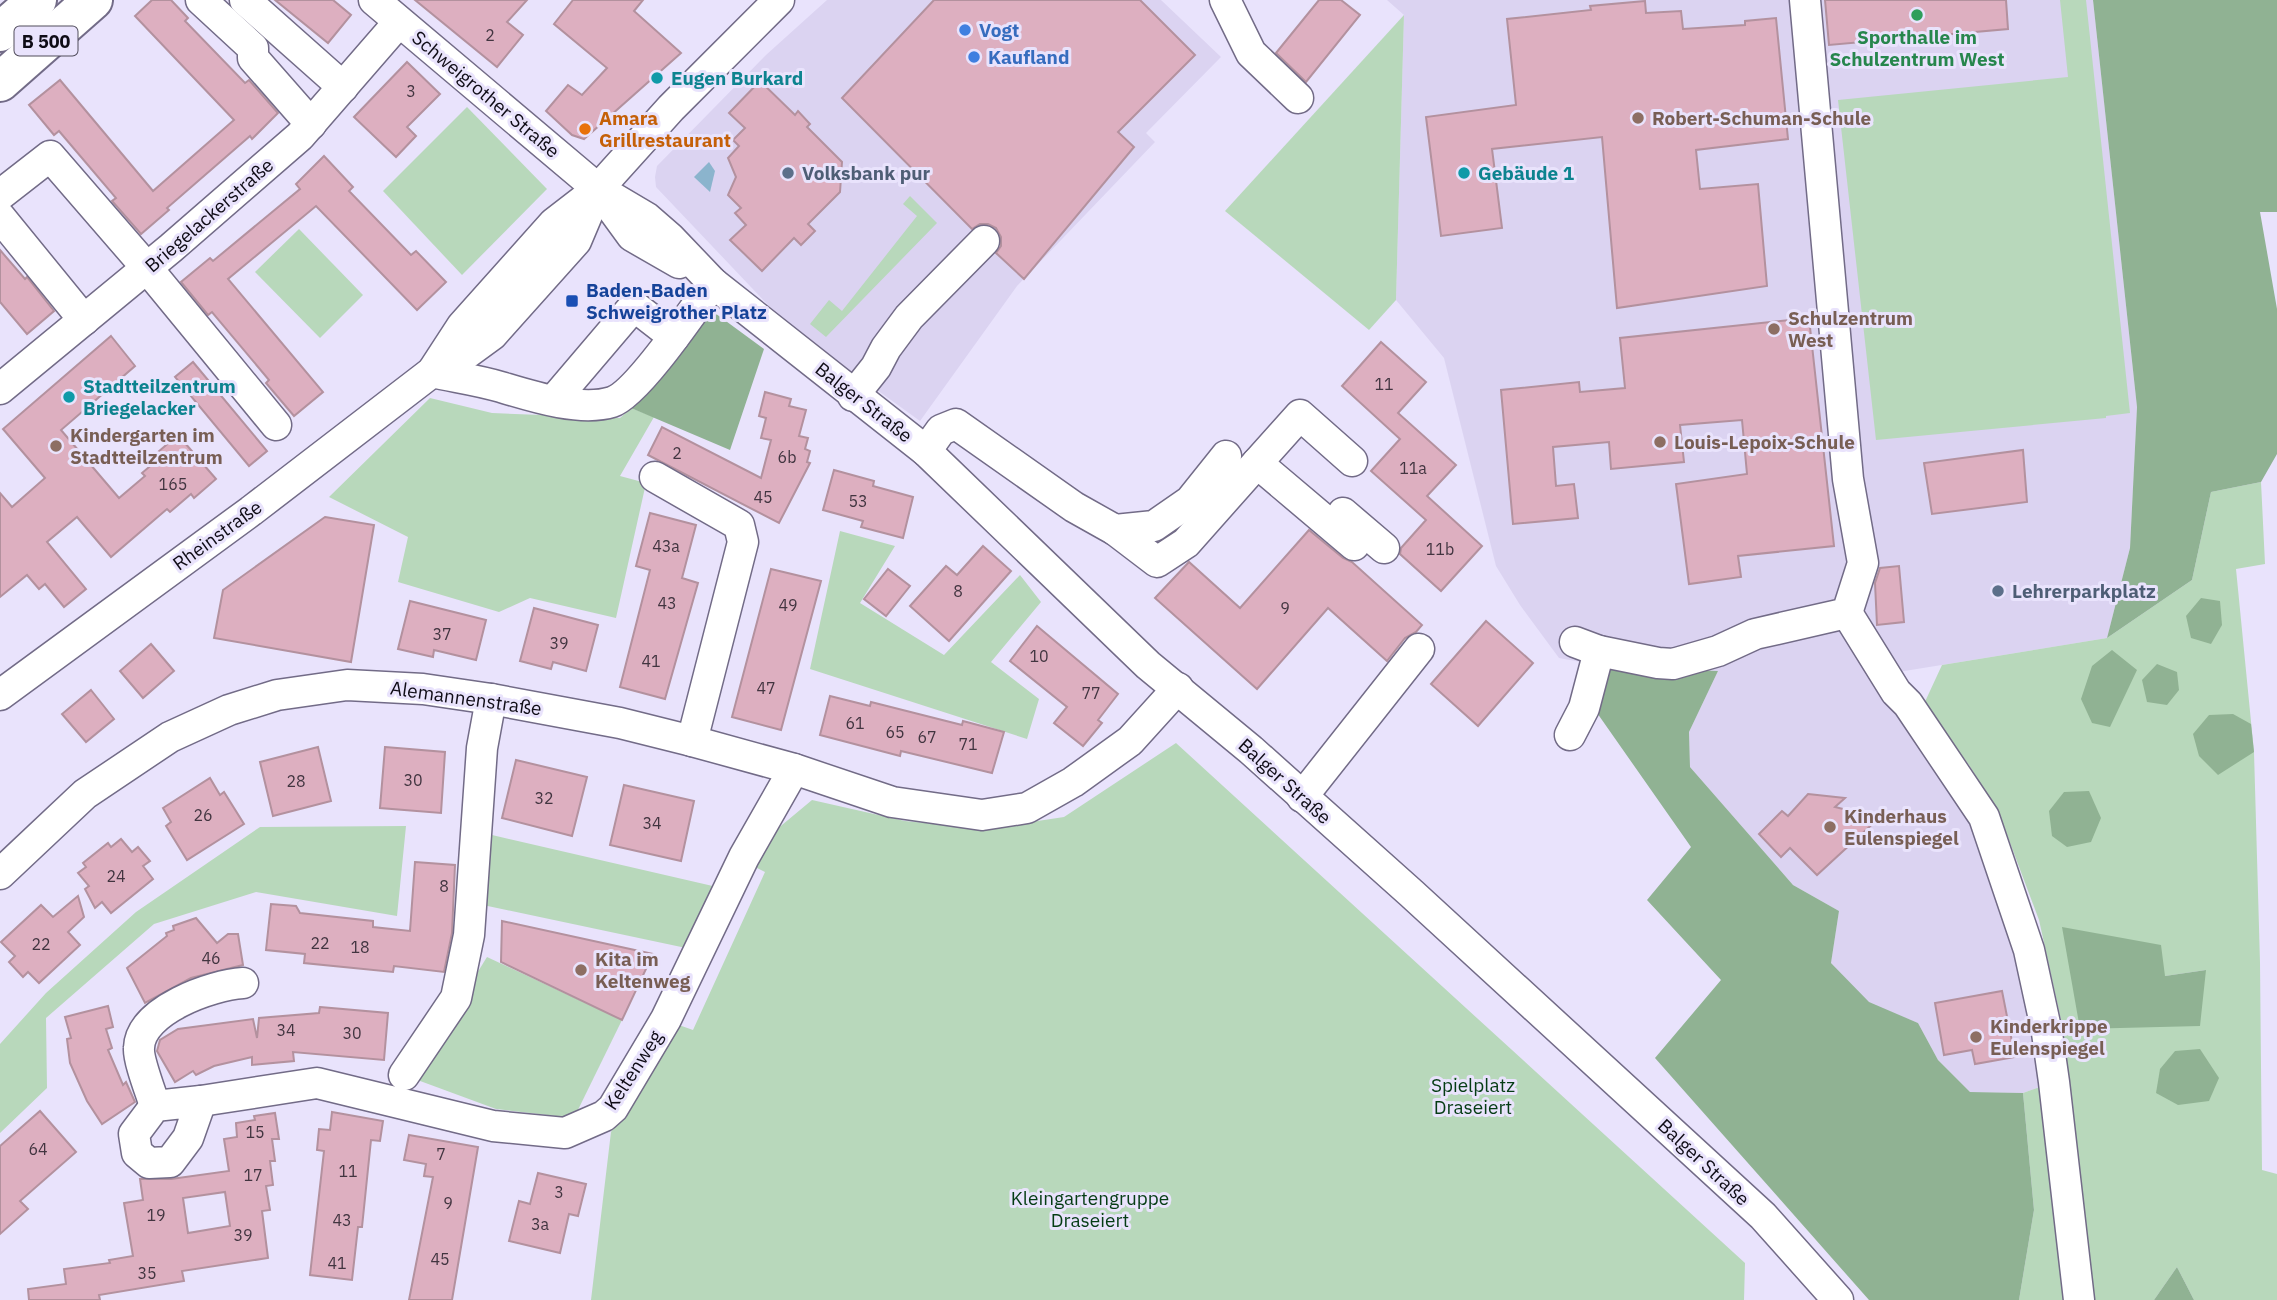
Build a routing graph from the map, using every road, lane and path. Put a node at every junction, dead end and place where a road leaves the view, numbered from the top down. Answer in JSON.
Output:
{"nodes":[{"id":1,"x":37,"y":0,"type":"edge"},
{"id":2,"x":93,"y":0,"type":"edge"},
{"id":3,"x":201,"y":0,"type":"edge"},
{"id":4,"x":245,"y":0,"type":"edge"},
{"id":5,"x":374,"y":0,"type":"edge"},
{"id":6,"x":779,"y":0,"type":"edge"},
{"id":7,"x":1225,"y":0,"type":"edge"},
{"id":8,"x":1805,"y":0,"type":"edge"},
{"id":9,"x":399,"y":22,"type":"junction"},
{"id":10,"x":0,"y":32,"type":"edge"},
{"id":11,"x":0,"y":82,"type":"edge"},
{"id":12,"x":343,"y":87,"type":"junction"},
{"id":13,"x":1298,"y":98,"type":"dead end"},
{"id":14,"x":310,"y":124,"type":"junction"},
{"id":15,"x":598,"y":189,"type":"junction"},
{"id":16,"x":0,"y":195,"type":"edge"},
{"id":17,"x":0,"y":218,"type":"edge"},
{"id":18,"x":984,"y":241,"type":"dead end"},
{"id":19,"x":147,"y":268,"type":"junction"},
{"id":20,"x":712,"y":283,"type":"junction"},
{"id":21,"x":84,"y":320,"type":"junction"},
{"id":22,"x":674,"y":337,"type":"junction"},
{"id":23,"x":432,"y":372,"type":"junction"},
{"id":24,"x":0,"y":389,"type":"edge"},
{"id":25,"x":853,"y":396,"type":"junction"},
{"id":26,"x":554,"y":400,"type":"junction"},
{"id":27,"x":276,"y":425,"type":"dead end"},
{"id":28,"x":926,"y":451,"type":"junction"},
{"id":29,"x":1226,"y":456,"type":"dead end"},
{"id":30,"x":1263,"y":456,"type":"junction"},
{"id":31,"x":1352,"y":461,"type":"dead end"},
{"id":32,"x":655,"y":477,"type":"dead end"},
{"id":33,"x":1115,"y":530,"type":"junction"},
{"id":34,"x":1354,"y":545,"type":"dead end"},
{"id":35,"x":1384,"y":548,"type":"dead end"},
{"id":36,"x":1847,"y":613,"type":"junction"},
{"id":37,"x":1419,"y":649,"type":"dead end"},
{"id":38,"x":1178,"y":688,"type":"junction"},
{"id":39,"x":0,"y":695,"type":"edge"},
{"id":40,"x":491,"y":699,"type":"junction"},
{"id":41,"x":1570,"y":735,"type":"dead end"},
{"id":42,"x":692,"y":741,"type":"junction"},
{"id":43,"x":794,"y":769,"type":"junction"},
{"id":44,"x":1302,"y":797,"type":"junction"},
{"id":45,"x":0,"y":874,"type":"edge"},
{"id":46,"x":243,"y":983,"type":"dead end"},
{"id":47,"x":404,"y":1075,"type":"dead end"},
{"id":48,"x":201,"y":1101,"type":"junction"},
{"id":49,"x":155,"y":1106,"type":"junction"},
{"id":50,"x":1838,"y":1300,"type":"edge"},
{"id":51,"x":2079,"y":1300,"type":"edge"}],
"edges":[{"from":1,"to":10,"type":"main road","number":"B 500"},
{"from":2,"to":11,"type":"main road","number":"B 500"},
{"from":3,"to":14,"type":"street"},
{"from":4,"to":12,"type":"street"},
{"from":5,"to":9,"type":"street","name":"Schweigrother Straße"},
{"from":6,"to":15,"type":"street","name":"Rheinstraße"},
{"from":7,"to":13,"type":"street"},
{"from":8,"to":36,"type":"street"},
{"from":9,"to":12,"type":"street","name":"Briegelackerstraße"},
{"from":9,"to":15,"type":"street","name":"Schweigrother Straße"},
{"from":12,"to":14,"type":"street","name":"Briegelackerstraße"},
{"from":14,"to":19,"type":"street","name":"Briegelackerstraße"},
{"from":15,"to":20,"type":"street","name":"Balger Straße"},
{"from":15,"to":23,"type":"street","name":"Rheinstraße"},
{"from":16,"to":19,"type":"street"},
{"from":17,"to":21,"type":"street"},
{"from":18,"to":25,"type":"street"},
{"from":19,"to":21,"type":"street","name":"Briegelackerstraße"},
{"from":19,"to":27,"type":"street"},
{"from":20,"to":22,"type":"street"},
{"from":20,"to":25,"type":"street","name":"Balger Straße"},
{"from":21,"to":24,"type":"street","name":"Briegelackerstraße"},
{"from":22,"to":26,"type":"street"},
{"from":22,"to":26,"type":"street"},
{"from":23,"to":26,"type":"street"},
{"from":23,"to":39,"type":"street","name":"Rheinstraße"},
{"from":25,"to":28,"type":"street","name":"Balger Straße"},
{"from":28,"to":33,"type":"street"},
{"from":28,"to":38,"type":"street","name":"Balger Straße"},
{"from":29,"to":33,"type":"street"},
{"from":30,"to":31,"type":"street"},
{"from":30,"to":33,"type":"street"},
{"from":30,"to":34,"type":"street"},
{"from":30,"to":35,"type":"street"},
{"from":32,"to":42,"type":"street"},
{"from":36,"to":41,"type":"street"},
{"from":36,"to":51,"type":"street"},
{"from":37,"to":44,"type":"street"},
{"from":38,"to":43,"type":"street","name":"Alemannenstraße"},
{"from":38,"to":44,"type":"street","name":"Balger Straße"},
{"from":40,"to":42,"type":"street","name":"Alemannenstraße"},
{"from":40,"to":45,"type":"street","name":"Alemannenstraße"},
{"from":40,"to":47,"type":"street"},
{"from":42,"to":43,"type":"street","name":"Alemannenstraße"},
{"from":43,"to":48,"type":"street","name":"Keltenweg"},
{"from":44,"to":50,"type":"street","name":"Balger Straße"},
{"from":46,"to":49,"type":"street"},
{"from":48,"to":49,"type":"street","name":"Keltenweg"},
{"from":48,"to":49,"type":"street"}]}
